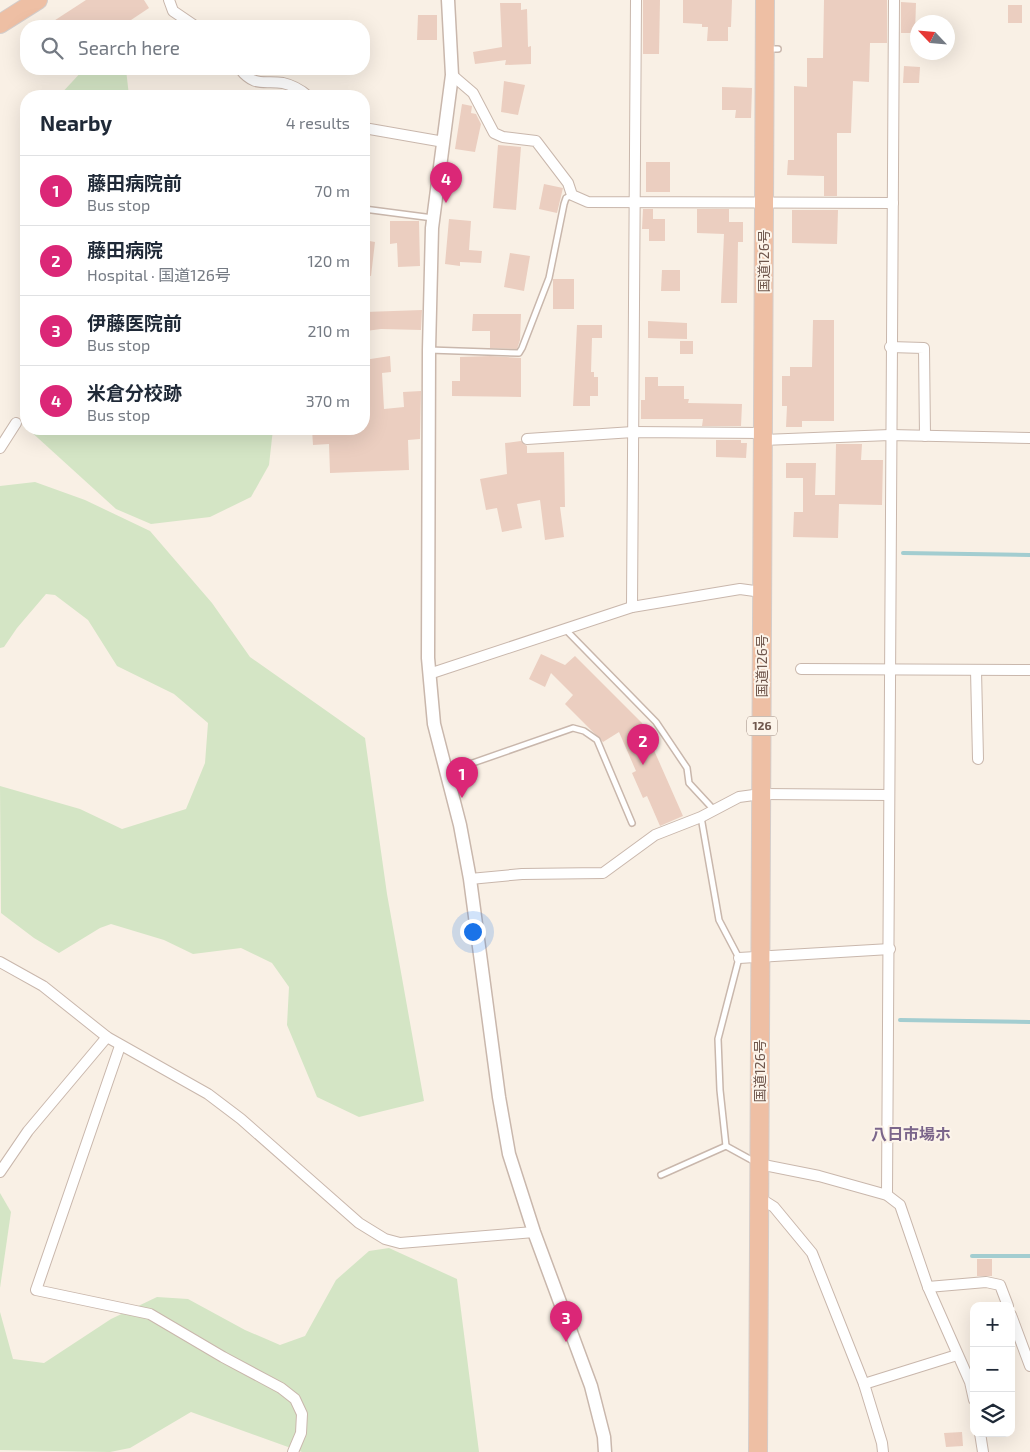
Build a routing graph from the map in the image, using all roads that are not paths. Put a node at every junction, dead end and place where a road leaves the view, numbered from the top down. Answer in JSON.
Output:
{"nodes":[{"id":1,"x":38,"y":0,"type":"edge"},
{"id":2,"x":169,"y":0,"type":"edge"},
{"id":3,"x":448,"y":0,"type":"edge"},
{"id":4,"x":636,"y":0,"type":"edge"},
{"id":5,"x":765,"y":0,"type":"edge"},
{"id":6,"x":894,"y":0,"type":"edge"},
{"id":7,"x":186,"y":20,"type":"edge"},
{"id":8,"x":0,"y":24,"type":"edge"},
{"id":9,"x":244,"y":75,"type":"edge"},
{"id":10,"x":452,"y":75,"type":"junction"},
{"id":11,"x":301,"y":90,"type":"edge"},
{"id":12,"x":370,"y":129,"type":"edge"},
{"id":13,"x":444,"y":142,"type":"junction"},
{"id":14,"x":572,"y":195,"type":"junction"},
{"id":15,"x":764,"y":201,"type":"junction"},
{"id":16,"x":635,"y":202,"type":"junction"},
{"id":17,"x":893,"y":203,"type":"junction"},
{"id":18,"x":370,"y":210,"type":"edge"},
{"id":19,"x":433,"y":218,"type":"junction"},
{"id":20,"x":890,"y":347,"type":"junction"},
{"id":21,"x":429,"y":350,"type":"junction"},
{"id":22,"x":16,"y":423,"type":"dead end"},
{"id":23,"x":633,"y":432,"type":"junction"},
{"id":24,"x":890,"y":435,"type":"junction"},
{"id":25,"x":763,"y":436,"type":"junction"},
{"id":26,"x":925,"y":436,"type":"junction"},
{"id":27,"x":1030,"y":438,"type":"edge"},
{"id":28,"x":527,"y":439,"type":"dead end"},
{"id":29,"x":0,"y":448,"type":"edge"},
{"id":30,"x":762,"y":592,"type":"junction"},
{"id":31,"x":632,"y":608,"type":"junction"},
{"id":32,"x":565,"y":629,"type":"junction"},
{"id":33,"x":800,"y":669,"type":"dead end"},
{"id":34,"x":891,"y":669,"type":"junction"},
{"id":35,"x":976,"y":670,"type":"junction"},
{"id":36,"x":1030,"y":670,"type":"edge"},
{"id":37,"x":429,"y":674,"type":"junction"},
{"id":38,"x":978,"y":759,"type":"dead end"},
{"id":39,"x":446,"y":773,"type":"junction"},
{"id":40,"x":761,"y":794,"type":"junction"},
{"id":41,"x":889,"y":795,"type":"junction"},
{"id":42,"x":714,"y":810,"type":"junction"},
{"id":43,"x":701,"y":817,"type":"junction"},
{"id":44,"x":632,"y":823,"type":"dead end"},
{"id":45,"x":470,"y":879,"type":"junction"},
{"id":46,"x":890,"y":949,"type":"junction"},
{"id":47,"x":760,"y":956,"type":"junction"},
{"id":48,"x":739,"y":958,"type":"junction"},
{"id":49,"x":0,"y":962,"type":"edge"},
{"id":50,"x":106,"y":1037,"type":"junction"},
{"id":51,"x":120,"y":1046,"type":"junction"},
{"id":52,"x":726,"y":1146,"type":"junction"},
{"id":53,"x":759,"y":1164,"type":"junction"},
{"id":54,"x":0,"y":1172,"type":"edge"},
{"id":55,"x":661,"y":1174,"type":"dead end"},
{"id":56,"x":887,"y":1195,"type":"junction"},
{"id":57,"x":758,"y":1197,"type":"junction"},
{"id":58,"x":534,"y":1232,"type":"junction"},
{"id":59,"x":928,"y":1287,"type":"junction"},
{"id":60,"x":1006,"y":1302,"type":"edge"},
{"id":61,"x":1015,"y":1326,"type":"edge"},
{"id":62,"x":957,"y":1355,"type":"junction"},
{"id":63,"x":1030,"y":1366,"type":"edge"},
{"id":64,"x":864,"y":1384,"type":"junction"},
{"id":65,"x":972,"y":1392,"type":"edge"},
{"id":66,"x":981,"y":1437,"type":"edge"},
{"id":67,"x":293,"y":1452,"type":"edge"},
{"id":68,"x":605,"y":1452,"type":"edge"},
{"id":69,"x":758,"y":1452,"type":"edge"},
{"id":70,"x":883,"y":1452,"type":"edge"},
{"id":71,"x":983,"y":1452,"type":"edge"}],
"edges":[{"from":1,"to":8,"type":"highway"},
{"from":2,"to":7,"type":"street"},
{"from":3,"to":10,"type":"street"},
{"from":4,"to":16,"type":"street"},
{"from":5,"to":15,"type":"highway","name":"国道126号","number":"126"},
{"from":6,"to":17,"type":"street"},
{"from":9,"to":11,"type":"street"},
{"from":10,"to":13,"type":"street"},
{"from":10,"to":14,"type":"street"},
{"from":12,"to":13,"type":"street"},
{"from":13,"to":19,"type":"street"},
{"from":14,"to":16,"type":"street"},
{"from":14,"to":21,"type":"lane"},
{"from":15,"to":16,"type":"street"},
{"from":15,"to":17,"type":"street"},
{"from":15,"to":25,"type":"highway","name":"国道126号","number":"126"},
{"from":16,"to":23,"type":"street"},
{"from":17,"to":20,"type":"street"},
{"from":18,"to":19,"type":"lane"},
{"from":19,"to":21,"type":"street"},
{"from":20,"to":24,"type":"street"},
{"from":20,"to":26,"type":"street"},
{"from":21,"to":37,"type":"street"},
{"from":22,"to":29,"type":"street"},
{"from":23,"to":25,"type":"street"},
{"from":23,"to":28,"type":"street"},
{"from":23,"to":31,"type":"street"},
{"from":24,"to":25,"type":"street"},
{"from":24,"to":26,"type":"street"},
{"from":24,"to":34,"type":"street"},
{"from":25,"to":30,"type":"highway","name":"国道126号","number":"126"},
{"from":26,"to":27,"type":"street"},
{"from":30,"to":31,"type":"street"},
{"from":30,"to":40,"type":"highway","name":"国道126号","number":"126"},
{"from":31,"to":32,"type":"street"},
{"from":32,"to":37,"type":"street"},
{"from":32,"to":42,"type":"lane"},
{"from":33,"to":34,"type":"street"},
{"from":34,"to":35,"type":"street"},
{"from":34,"to":41,"type":"street"},
{"from":35,"to":36,"type":"street"},
{"from":35,"to":38,"type":"street"},
{"from":37,"to":39,"type":"street"},
{"from":39,"to":44,"type":"lane"},
{"from":39,"to":45,"type":"street"},
{"from":40,"to":41,"type":"street"},
{"from":40,"to":42,"type":"street"},
{"from":40,"to":47,"type":"highway","name":"国道126号","number":"126"},
{"from":41,"to":46,"type":"street"},
{"from":42,"to":43,"type":"street"},
{"from":43,"to":45,"type":"street"},
{"from":43,"to":48,"type":"lane"},
{"from":45,"to":58,"type":"street"},
{"from":46,"to":47,"type":"street"},
{"from":46,"to":56,"type":"street"},
{"from":47,"to":48,"type":"street"},
{"from":47,"to":53,"type":"highway","name":"国道126号","number":"126"},
{"from":48,"to":52,"type":"lane"},
{"from":49,"to":50,"type":"street"},
{"from":50,"to":51,"type":"street"},
{"from":50,"to":54,"type":"street"},
{"from":51,"to":58,"type":"street"},
{"from":51,"to":67,"type":"street"},
{"from":52,"to":53,"type":"lane"},
{"from":52,"to":55,"type":"lane"},
{"from":53,"to":56,"type":"street"},
{"from":53,"to":57,"type":"highway","name":"国道126号","number":"126"},
{"from":56,"to":59,"type":"street"},
{"from":57,"to":64,"type":"street"},
{"from":57,"to":69,"type":"highway","name":"国道126号","number":"126"},
{"from":58,"to":68,"type":"street"},
{"from":59,"to":60,"type":"street"},
{"from":59,"to":62,"type":"street"},
{"from":61,"to":63,"type":"street"},
{"from":62,"to":64,"type":"street"},
{"from":62,"to":65,"type":"street"},
{"from":64,"to":70,"type":"street"},
{"from":66,"to":71,"type":"street"}]}
